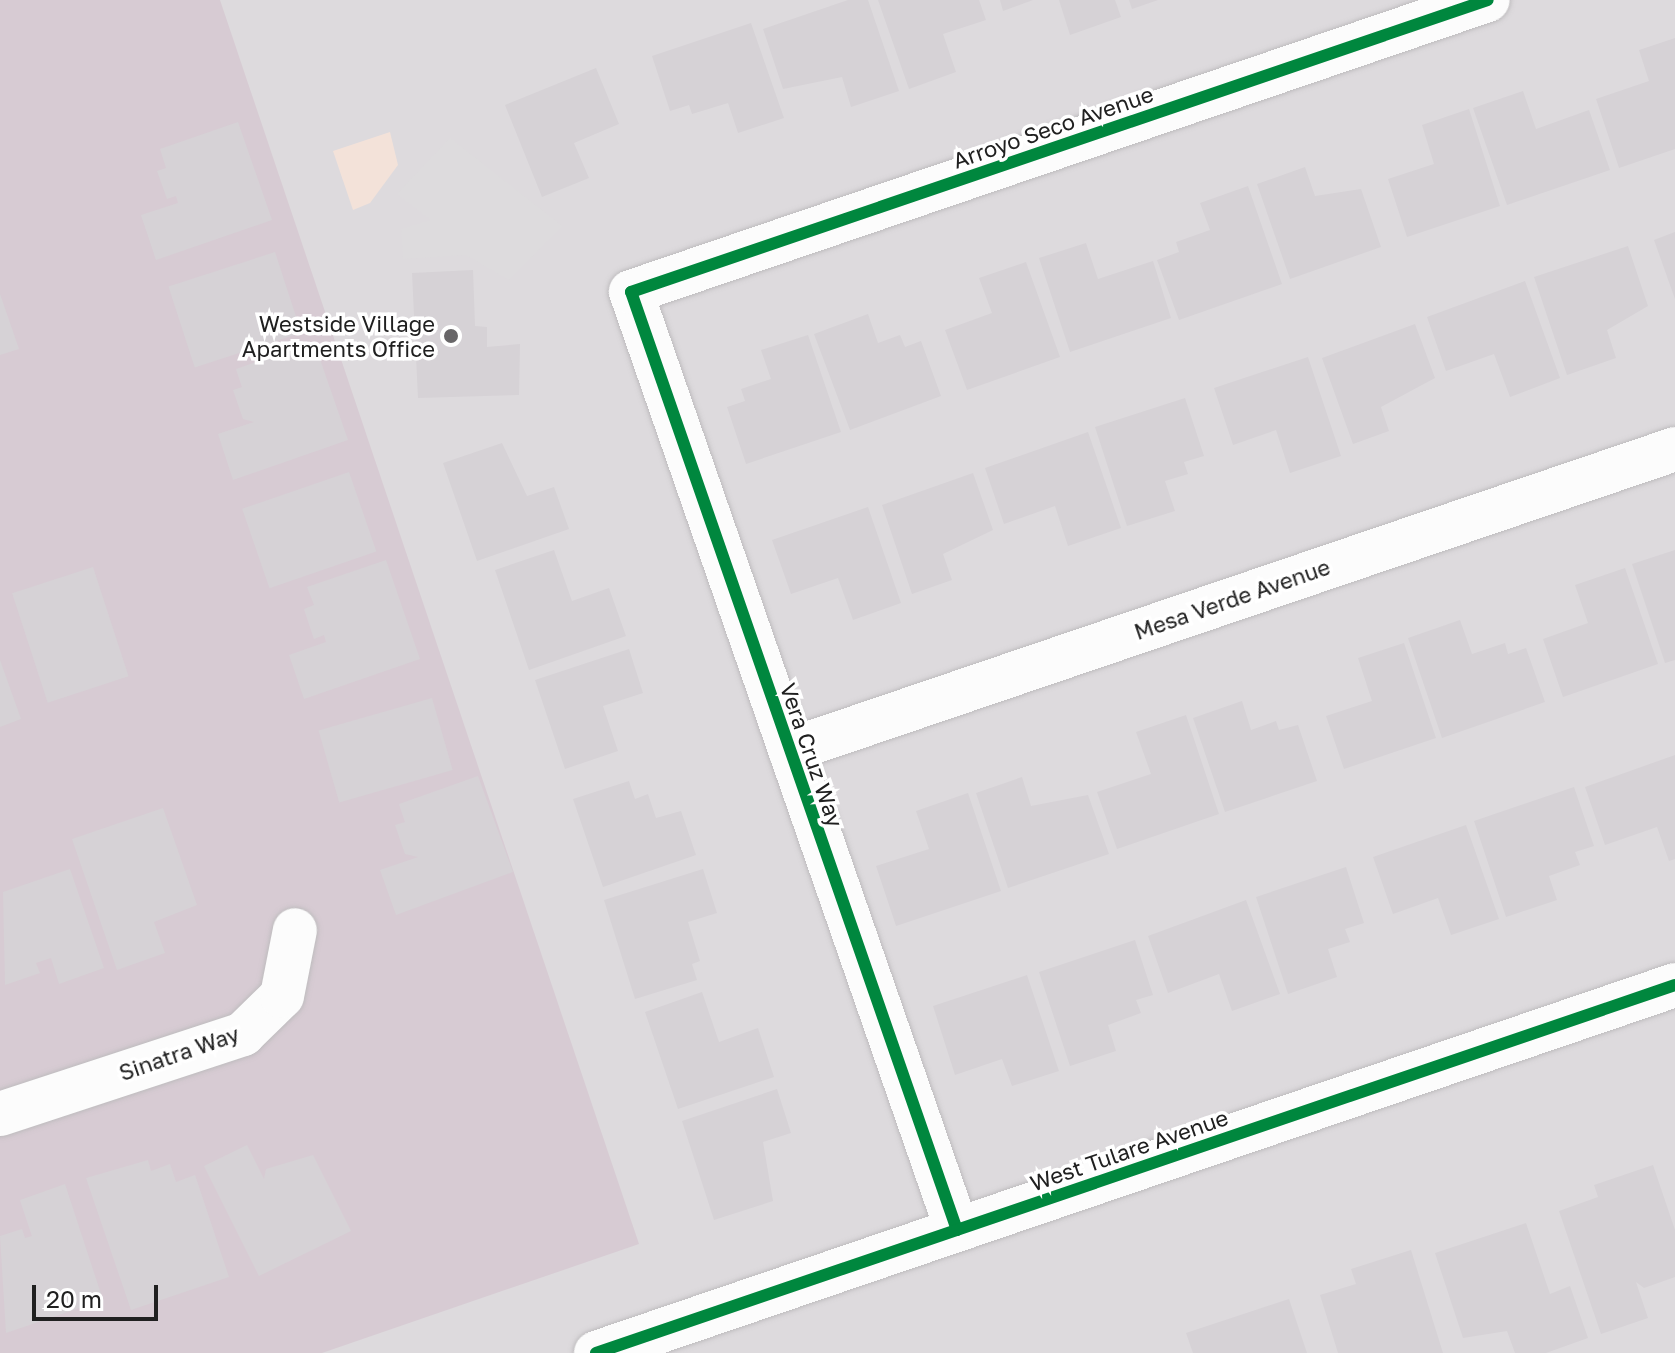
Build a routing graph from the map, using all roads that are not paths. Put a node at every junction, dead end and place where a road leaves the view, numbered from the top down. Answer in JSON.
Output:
{"nodes":[{"id":1,"x":1488,"y":0,"type":"edge"},
{"id":2,"x":631,"y":292,"type":"joint"},
{"id":3,"x":1675,"y":449,"type":"edge"},
{"id":4,"x":790,"y":750,"type":"junction"},
{"id":5,"x":295,"y":930,"type":"dead end"},
{"id":6,"x":1675,"y":985,"type":"edge"},
{"id":7,"x":0,"y":1114,"type":"edge"},
{"id":8,"x":957,"y":1230,"type":"junction"},
{"id":9,"x":596,"y":1353,"type":"edge"}],
"edges":[{"from":1,"to":2,"type":"street","name":"Arroyo Seco Avenue"},
{"from":2,"to":4,"type":"street","name":"Vera Cruz Way"},
{"from":3,"to":4,"type":"street","name":"Mesa Verde Avenue"},
{"from":4,"to":8,"type":"street","name":"Vera Cruz Way"},
{"from":5,"to":7,"type":"street","name":"Sinatra Way"},
{"from":6,"to":8,"type":"street","name":"West Tulare Avenue"},
{"from":8,"to":9,"type":"street","name":"West Tulare Avenue"}]}
